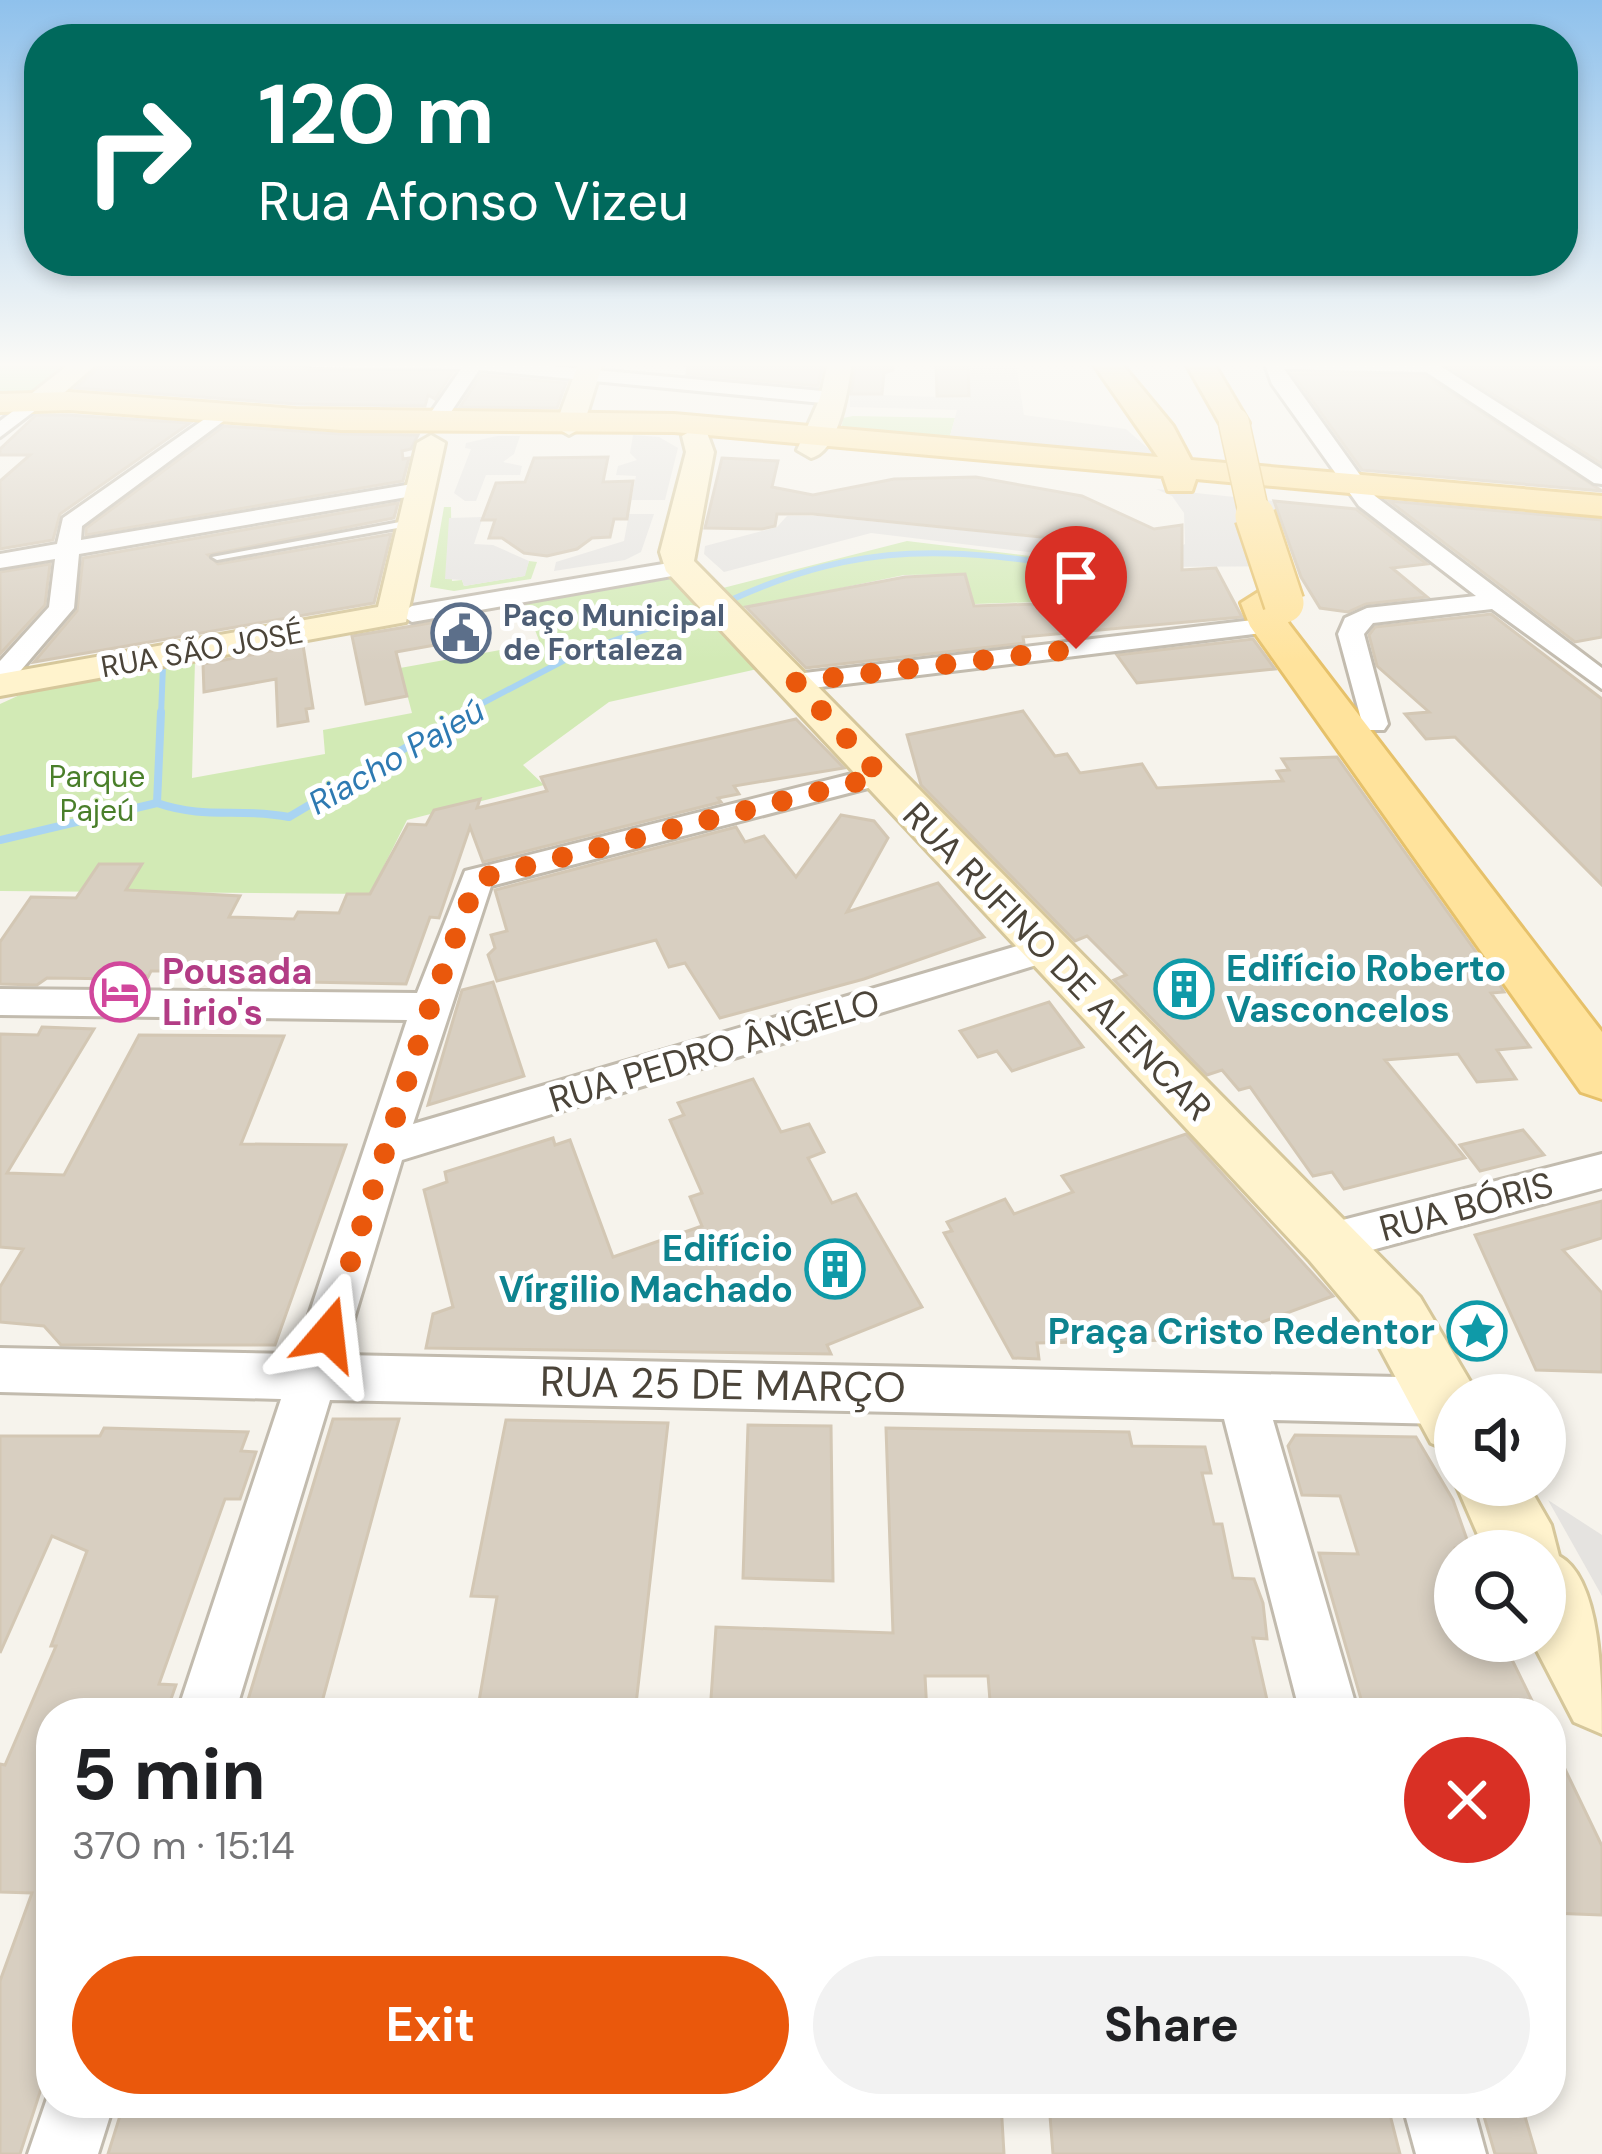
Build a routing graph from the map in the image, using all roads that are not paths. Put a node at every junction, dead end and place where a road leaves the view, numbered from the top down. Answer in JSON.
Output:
{"nodes":[{"id":1,"x":153,"y":463,"type":"edge"},
{"id":2,"x":428,"y":463,"type":"edge"},
{"id":3,"x":698,"y":463,"type":"edge"},
{"id":4,"x":1030,"y":463,"type":"edge"},
{"id":5,"x":1175,"y":463,"type":"edge"},
{"id":6,"x":1237,"y":463,"type":"edge"},
{"id":7,"x":1338,"y":463,"type":"edge"},
{"id":8,"x":1180,"y":476,"type":"junction"},
{"id":9,"x":424,"y":488,"type":"junction"},
{"id":10,"x":1360,"y":492,"type":"junction"},
{"id":11,"x":1602,"y":506,"type":"edge"},
{"id":12,"x":416,"y":522,"type":"junction"},
{"id":13,"x":1602,"y":523,"type":"edge"},
{"id":14,"x":67,"y":549,"type":"junction"},
{"id":15,"x":217,"y":557,"type":"dead end"},
{"id":16,"x":0,"y":561,"type":"edge"},
{"id":17,"x":681,"y":568,"type":"junction"},
{"id":18,"x":1498,"y":601,"type":"junction"},
{"id":19,"x":406,"y":610,"type":"junction"},
{"id":20,"x":1271,"y":611,"type":"junction"},
{"id":21,"x":0,"y":681,"type":"edge"},
{"id":22,"x":1602,"y":681,"type":"edge"},
{"id":23,"x":796,"y":682,"type":"junction"},
{"id":24,"x":1374,"y":724,"type":"junction"},
{"id":25,"x":880,"y":776,"type":"junction"},
{"id":26,"x":1044,"y":950,"type":"junction"},
{"id":27,"x":0,"y":1002,"type":"edge"},
{"id":28,"x":430,"y":1007,"type":"junction"},
{"id":29,"x":1602,"y":1014,"type":"edge"},
{"id":30,"x":1602,"y":1076,"type":"edge"},
{"id":31,"x":384,"y":1149,"type":"junction"},
{"id":32,"x":1602,"y":1171,"type":"edge"},
{"id":33,"x":1331,"y":1242,"type":"junction"},
{"id":34,"x":0,"y":1370,"type":"edge"},
{"id":35,"x":316,"y":1374,"type":"junction"},
{"id":36,"x":1434,"y":1382,"type":"edge"},
{"id":37,"x":1242,"y":1397,"type":"junction"},
{"id":38,"x":1434,"y":1409,"type":"edge"},
{"id":39,"x":1566,"y":1627,"type":"edge"},
{"id":40,"x":1602,"y":1694,"type":"edge"},
{"id":41,"x":211,"y":1698,"type":"edge"},
{"id":42,"x":1325,"y":1698,"type":"edge"},
{"id":43,"x":75,"y":2118,"type":"edge"},
{"id":44,"x":1441,"y":2118,"type":"edge"},
{"id":45,"x":63,"y":2154,"type":"edge"},
{"id":46,"x":1451,"y":2154,"type":"edge"}],
"edges":[{"from":1,"to":14,"type":"street"},
{"from":2,"to":9,"type":"street"},
{"from":3,"to":17,"type":"street"},
{"from":4,"to":8,"type":"main road"},
{"from":5,"to":8,"type":"main road"},
{"from":6,"to":20,"type":"main road","bridge":true},
{"from":7,"to":10,"type":"street"},
{"from":8,"to":10,"type":"main road"},
{"from":9,"to":12,"type":"street"},
{"from":9,"to":14,"type":"street"},
{"from":10,"to":11,"type":"main road"},
{"from":10,"to":13,"type":"main road"},
{"from":10,"to":18,"type":"street"},
{"from":12,"to":15,"type":"lane"},
{"from":12,"to":19,"type":"street"},
{"from":14,"to":16,"type":"street"},
{"from":14,"to":21,"type":"street"},
{"from":17,"to":19,"type":"street","name":"RUA SÃO JOSÉ"},
{"from":17,"to":23,"type":"street","name":"RUA RUFINO DE ALENCAR"},
{"from":18,"to":22,"type":"street"},
{"from":18,"to":24,"type":"street"},
{"from":19,"to":21,"type":"street","name":"RUA SÃO JOSÉ"},
{"from":20,"to":23,"type":"street"},
{"from":20,"to":24,"type":"main road"},
{"from":20,"to":30,"type":"main road"},
{"from":23,"to":25,"type":"street","name":"RUA RUFINO DE ALENCAR"},
{"from":24,"to":29,"type":"main road"},
{"from":25,"to":26,"type":"street","name":"RUA RUFINO DE ALENCAR"},
{"from":25,"to":28,"type":"street"},
{"from":26,"to":31,"type":"street","name":"RUA PEDRO ÂNGELO"},
{"from":26,"to":33,"type":"street","name":"RUA RUFINO DE ALENCAR"},
{"from":27,"to":28,"type":"street"},
{"from":28,"to":31,"type":"street"},
{"from":31,"to":35,"type":"street"},
{"from":32,"to":33,"type":"street","name":"RUA BÓRIS"},
{"from":33,"to":36,"type":"street","name":"RUA RUFINO DE ALENCAR"},
{"from":34,"to":35,"type":"street","name":"RUA 25 DE MARÇO"},
{"from":35,"to":37,"type":"street","name":"RUA 25 DE MARÇO"},
{"from":35,"to":41,"type":"street"},
{"from":37,"to":38,"type":"street","name":"RUA 25 DE MARÇO"},
{"from":37,"to":42,"type":"street"},
{"from":39,"to":40,"type":"street"},
{"from":43,"to":45,"type":"street"},
{"from":44,"to":46,"type":"street"}]}
